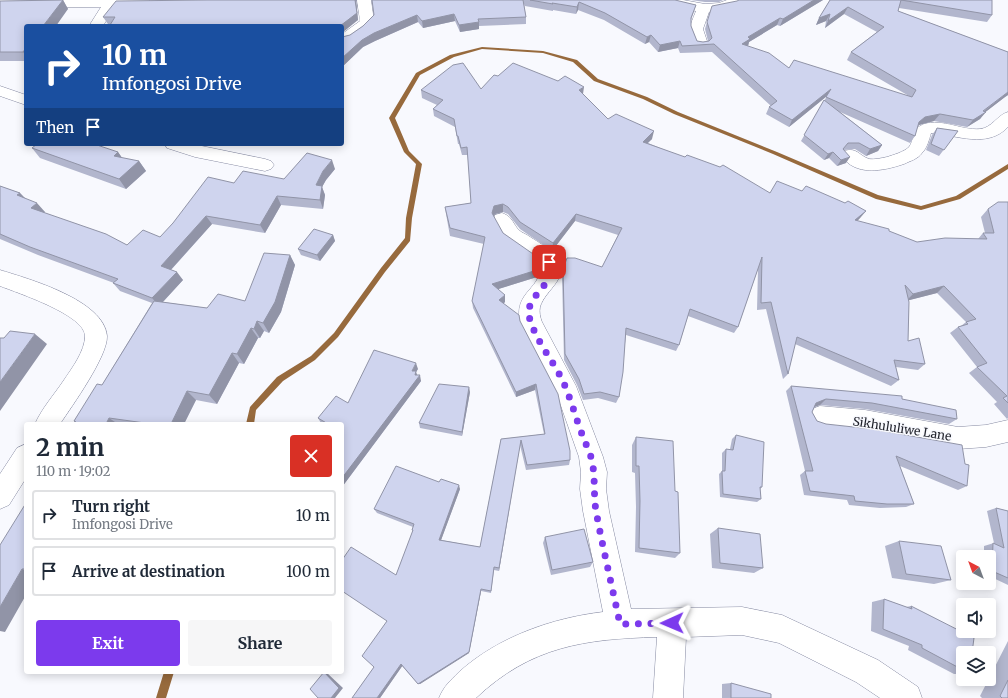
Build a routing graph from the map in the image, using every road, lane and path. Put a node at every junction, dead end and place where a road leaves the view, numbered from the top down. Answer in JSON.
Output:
{"nodes":[{"id":1,"x":364,"y":0,"type":"edge"},
{"id":2,"x":671,"y":0,"type":"edge"},
{"id":3,"x":737,"y":0,"type":"edge"},
{"id":4,"x":155,"y":2,"type":"edge"},
{"id":5,"x":110,"y":3,"type":"junction"},
{"id":6,"x":0,"y":4,"type":"edge"},
{"id":7,"x":704,"y":8,"type":"junction"},
{"id":8,"x":97,"y":24,"type":"edge"},
{"id":9,"x":344,"y":39,"type":"edge"},
{"id":10,"x":701,"y":44,"type":"edge"},
{"id":11,"x":0,"y":91,"type":"edge"},
{"id":12,"x":24,"y":99,"type":"edge"},
{"id":13,"x":1008,"y":117,"type":"edge"},
{"id":14,"x":179,"y":146,"type":"edge"},
{"id":15,"x":850,"y":155,"type":"edge"},
{"id":16,"x":265,"y":165,"type":"dead end"},
{"id":17,"x":502,"y":220,"type":"dead end"},
{"id":18,"x":0,"y":278,"type":"edge"},
{"id":19,"x":820,"y":418,"type":"dead end"},
{"id":20,"x":48,"y":422,"type":"edge"},
{"id":21,"x":1008,"y":431,"type":"edge"},
{"id":22,"x":24,"y":459,"type":"edge"},
{"id":23,"x":0,"y":496,"type":"edge"},
{"id":24,"x":672,"y":623,"type":"junction"},
{"id":25,"x":620,"y":624,"type":"junction"},
{"id":26,"x":454,"y":698,"type":"edge"},
{"id":27,"x":668,"y":698,"type":"edge"},
{"id":28,"x":907,"y":698,"type":"edge"}],
"edges":[{"from":1,"to":9,"type":"street"},
{"from":2,"to":7,"type":"street"},
{"from":3,"to":7,"type":"street"},
{"from":4,"to":5,"type":"street"},
{"from":5,"to":6,"type":"street"},
{"from":5,"to":8,"type":"street"},
{"from":7,"to":10,"type":"street"},
{"from":11,"to":12,"type":"street"},
{"from":13,"to":15,"type":"street"},
{"from":14,"to":16,"type":"street"},
{"from":17,"to":25,"type":"street"},
{"from":18,"to":20,"type":"street"},
{"from":19,"to":21,"type":"street","name":"Sikhululiwe Lane"},
{"from":22,"to":23,"type":"street"},
{"from":24,"to":25,"type":"street"},
{"from":24,"to":27,"type":"street"},
{"from":24,"to":28,"type":"street"},
{"from":25,"to":26,"type":"street"}]}
